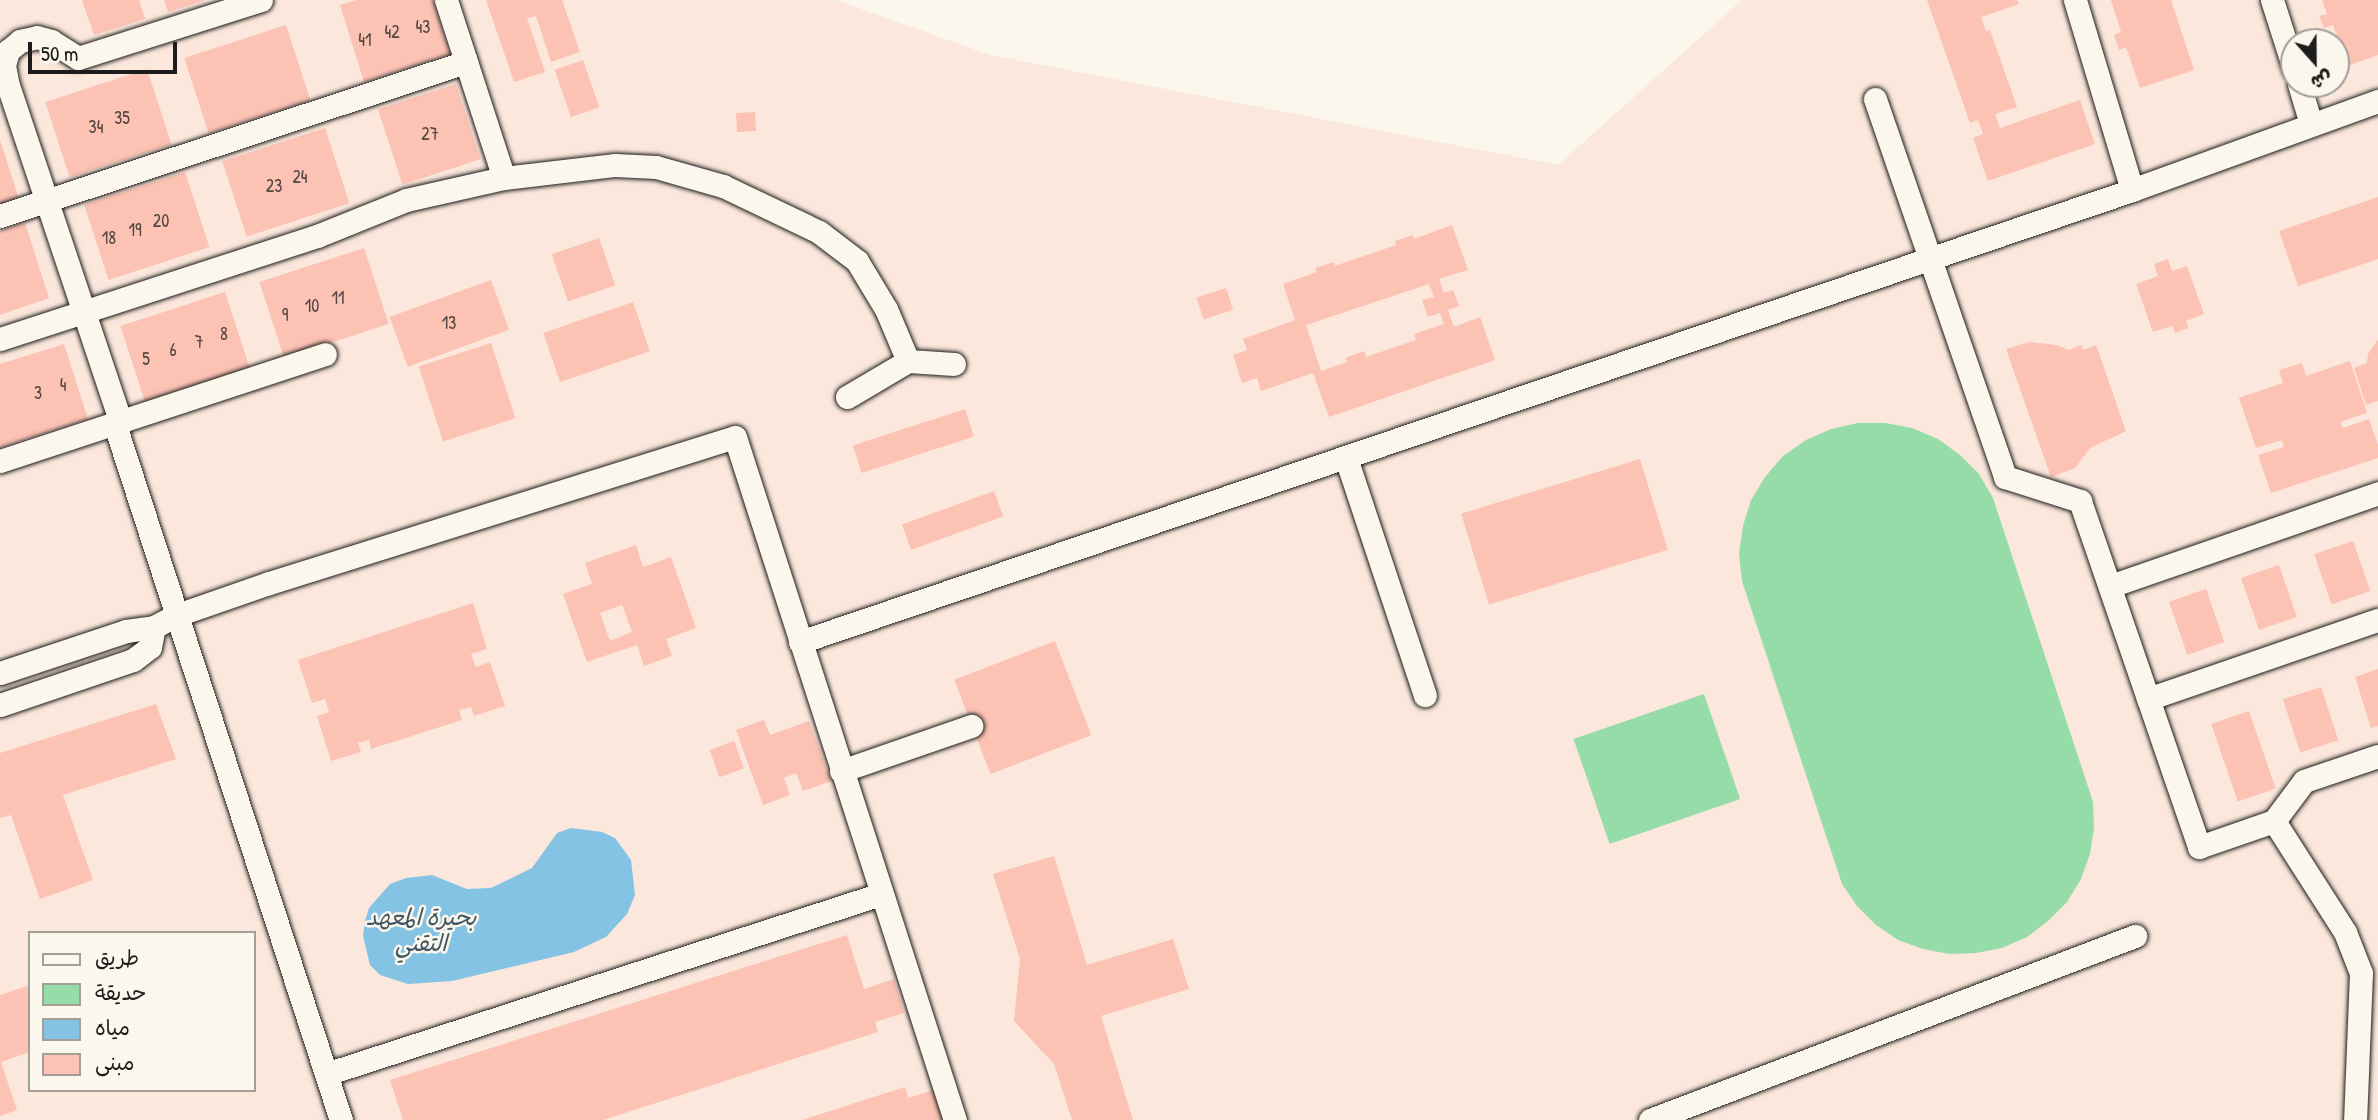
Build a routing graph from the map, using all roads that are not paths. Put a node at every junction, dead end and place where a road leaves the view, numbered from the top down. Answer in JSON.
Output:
{"nodes":[{"id":1,"x":261,"y":0,"type":"edge"},
{"id":2,"x":446,"y":0,"type":"edge"},
{"id":3,"x":2075,"y":0,"type":"edge"},
{"id":4,"x":2273,"y":0,"type":"edge"},
{"id":5,"x":2282,"y":28,"type":"edge"},
{"id":6,"x":466,"y":62,"type":"junction"},
{"id":7,"x":2303,"y":98,"type":"edge"},
{"id":8,"x":1875,"y":99,"type":"dead end"},
{"id":9,"x":2378,"y":101,"type":"edge"},
{"id":10,"x":2311,"y":124,"type":"junction"},
{"id":11,"x":504,"y":178,"type":"junction"},
{"id":12,"x":2132,"y":190,"type":"junction"},
{"id":13,"x":46,"y":201,"type":"junction"},
{"id":14,"x":0,"y":216,"type":"edge"},
{"id":15,"x":1930,"y":259,"type":"junction"},
{"id":16,"x":83,"y":312,"type":"junction"},
{"id":17,"x":0,"y":339,"type":"edge"},
{"id":18,"x":325,"y":354,"type":"dead end"},
{"id":19,"x":908,"y":361,"type":"junction"},
{"id":20,"x":954,"y":364,"type":"dead end"},
{"id":21,"x":847,"y":397,"type":"dead end"},
{"id":22,"x":118,"y":424,"type":"junction"},
{"id":23,"x":1346,"y":458,"type":"junction"},
{"id":24,"x":0,"y":461,"type":"edge"},
{"id":25,"x":2378,"y":493,"type":"edge"},
{"id":26,"x":2109,"y":586,"type":"junction"},
{"id":27,"x":177,"y":615,"type":"junction"},
{"id":28,"x":2378,"y":620,"type":"edge"},
{"id":29,"x":154,"y":627,"type":"junction"},
{"id":30,"x":800,"y":642,"type":"junction"},
{"id":31,"x":0,"y":673,"type":"edge"},
{"id":32,"x":1425,"y":695,"type":"dead end"},
{"id":33,"x":2148,"y":699,"type":"junction"},
{"id":34,"x":0,"y":705,"type":"edge"},
{"id":35,"x":971,"y":726,"type":"dead end"},
{"id":36,"x":2378,"y":756,"type":"edge"},
{"id":37,"x":841,"y":771,"type":"junction"},
{"id":38,"x":2274,"y":821,"type":"junction"},
{"id":39,"x":881,"y":894,"type":"junction"},
{"id":40,"x":2135,"y":936,"type":"dead end"},
{"id":41,"x":326,"y":1074,"type":"junction"},
{"id":42,"x":341,"y":1120,"type":"edge"},
{"id":43,"x":955,"y":1120,"type":"edge"},
{"id":44,"x":1650,"y":1120,"type":"edge"},
{"id":45,"x":2355,"y":1120,"type":"edge"}],
"edges":[{"from":1,"to":13,"type":"street"},
{"from":2,"to":6,"type":"street"},
{"from":3,"to":12,"type":"street"},
{"from":4,"to":5,"type":"street"},
{"from":6,"to":11,"type":"street"},
{"from":6,"to":13,"type":"street"},
{"from":7,"to":10,"type":"street"},
{"from":8,"to":15,"type":"street"},
{"from":9,"to":10,"type":"street"},
{"from":10,"to":12,"type":"street"},
{"from":11,"to":16,"type":"street"},
{"from":11,"to":19,"type":"street"},
{"from":12,"to":15,"type":"street"},
{"from":13,"to":14,"type":"street"},
{"from":13,"to":16,"type":"street"},
{"from":15,"to":23,"type":"street"},
{"from":15,"to":26,"type":"street"},
{"from":16,"to":17,"type":"street"},
{"from":16,"to":22,"type":"street"},
{"from":18,"to":22,"type":"street"},
{"from":19,"to":20,"type":"street"},
{"from":19,"to":21,"type":"street"},
{"from":22,"to":24,"type":"street"},
{"from":22,"to":27,"type":"street"},
{"from":23,"to":30,"type":"street"},
{"from":23,"to":32,"type":"street"},
{"from":25,"to":26,"type":"street"},
{"from":26,"to":33,"type":"street"},
{"from":27,"to":29,"type":"street"},
{"from":27,"to":30,"type":"street"},
{"from":27,"to":41,"type":"street"},
{"from":28,"to":33,"type":"street"},
{"from":29,"to":31,"type":"street"},
{"from":29,"to":34,"type":"street"},
{"from":30,"to":37,"type":"street"},
{"from":33,"to":38,"type":"street"},
{"from":35,"to":37,"type":"street"},
{"from":36,"to":38,"type":"street"},
{"from":37,"to":39,"type":"street"},
{"from":38,"to":45,"type":"street"},
{"from":39,"to":41,"type":"street"},
{"from":39,"to":43,"type":"street"},
{"from":40,"to":44,"type":"street"},
{"from":41,"to":42,"type":"street"}]}
